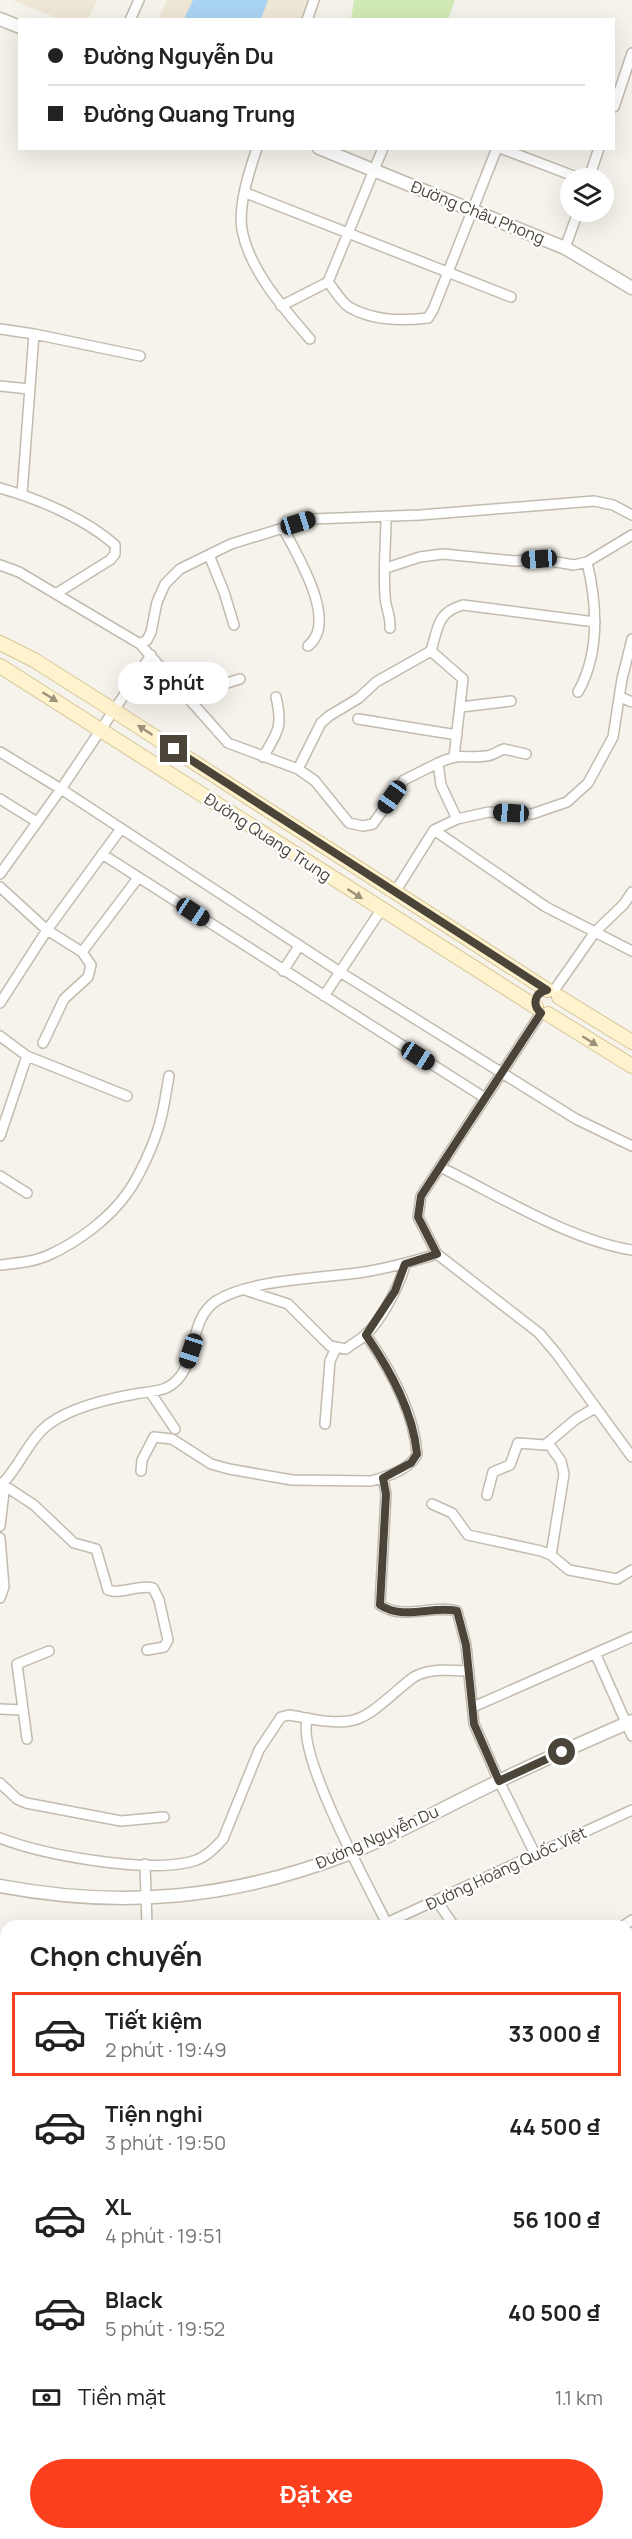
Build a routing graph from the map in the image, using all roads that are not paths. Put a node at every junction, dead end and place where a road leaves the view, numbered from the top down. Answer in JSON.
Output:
{"nodes":[{"id":1,"x":139,"y":0,"type":"edge"},
{"id":2,"x":314,"y":0,"type":"edge"},
{"id":3,"x":131,"y":18,"type":"edge"},
{"id":4,"x":308,"y":18,"type":"edge"},
{"id":5,"x":0,"y":19,"type":"edge"},
{"id":6,"x":18,"y":26,"type":"edge"},
{"id":7,"x":632,"y":53,"type":"edge"},
{"id":8,"x":615,"y":104,"type":"edge"},
{"id":9,"x":257,"y":150,"type":"edge"},
{"id":10,"x":324,"y":150,"type":"edge"},
{"id":11,"x":382,"y":150,"type":"edge"},
{"id":12,"x":498,"y":150,"type":"edge"},
{"id":13,"x":504,"y":150,"type":"edge"},
{"id":14,"x":598,"y":150,"type":"edge"},
{"id":15,"x":592,"y":168,"type":"edge"},
{"id":16,"x":374,"y":171,"type":"junction"},
{"id":17,"x":560,"y":171,"type":"edge"},
{"id":18,"x":246,"y":193,"type":"junction"},
{"id":19,"x":472,"y":209,"type":"junction"},
{"id":20,"x":574,"y":222,"type":"edge"},
{"id":21,"x":349,"y":234,"type":"junction"},
{"id":22,"x":565,"y":248,"type":"junction"},
{"id":23,"x":447,"y":272,"type":"junction"},
{"id":24,"x":328,"y":282,"type":"junction"},
{"id":25,"x":632,"y":288,"type":"edge"},
{"id":26,"x":511,"y":297,"type":"dead end"},
{"id":27,"x":281,"y":306,"type":"junction"},
{"id":28,"x":0,"y":329,"type":"edge"},
{"id":29,"x":34,"y":334,"type":"junction"},
{"id":30,"x":310,"y":339,"type":"dead end"},
{"id":31,"x":141,"y":356,"type":"dead end"},
{"id":32,"x":0,"y":386,"type":"edge"},
{"id":33,"x":29,"y":389,"type":"junction"},
{"id":34,"x":0,"y":488,"type":"edge"},
{"id":35,"x":22,"y":494,"type":"junction"},
{"id":36,"x":632,"y":515,"type":"edge"},
{"id":37,"x":386,"y":517,"type":"junction"},
{"id":38,"x":283,"y":528,"type":"junction"},
{"id":39,"x":632,"y":535,"type":"edge"},
{"id":40,"x":208,"y":555,"type":"junction"},
{"id":41,"x":586,"y":562,"type":"junction"},
{"id":42,"x":0,"y":565,"type":"edge"},
{"id":43,"x":386,"y":568,"type":"junction"},
{"id":44,"x":57,"y":593,"type":"junction"},
{"id":45,"x":595,"y":622,"type":"junction"},
{"id":46,"x":234,"y":625,"type":"dead end"},
{"id":47,"x":390,"y":628,"type":"dead end"},
{"id":48,"x":632,"y":639,"type":"edge"},
{"id":49,"x":0,"y":643,"type":"edge"},
{"id":50,"x":140,"y":644,"type":"junction"},
{"id":51,"x":309,"y":646,"type":"dead end"},
{"id":52,"x":431,"y":651,"type":"junction"},
{"id":53,"x":151,"y":655,"type":"junction"},
{"id":54,"x":0,"y":666,"type":"edge"},
{"id":55,"x":240,"y":679,"type":"dead end"},
{"id":56,"x":578,"y":692,"type":"dead end"},
{"id":57,"x":620,"y":696,"type":"junction"},
{"id":58,"x":276,"y":698,"type":"dead end"},
{"id":59,"x":511,"y":700,"type":"dead end"},
{"id":60,"x":632,"y":702,"type":"edge"},
{"id":61,"x":194,"y":703,"type":"junction"},
{"id":62,"x":461,"y":707,"type":"junction"},
{"id":63,"x":113,"y":710,"type":"junction"},
{"id":64,"x":358,"y":719,"type":"dead end"},
{"id":65,"x":101,"y":729,"type":"junction"},
{"id":66,"x":457,"y":735,"type":"junction"},
{"id":67,"x":0,"y":752,"type":"edge"},
{"id":68,"x":526,"y":754,"type":"dead end"},
{"id":69,"x":263,"y":757,"type":"junction"},
{"id":70,"x":454,"y":757,"type":"junction"},
{"id":71,"x":438,"y":763,"type":"junction"},
{"id":72,"x":298,"y":769,"type":"junction"},
{"id":73,"x":61,"y":789,"type":"junction"},
{"id":74,"x":0,"y":799,"type":"edge"},
{"id":75,"x":457,"y":819,"type":"junction"},
{"id":76,"x":37,"y":822,"type":"junction"},
{"id":77,"x":120,"y":830,"type":"junction"},
{"id":78,"x":434,"y":830,"type":"junction"},
{"id":79,"x":102,"y":854,"type":"junction"},
{"id":80,"x":0,"y":874,"type":"edge"},
{"id":81,"x":138,"y":878,"type":"junction"},
{"id":82,"x":0,"y":887,"type":"edge"},
{"id":83,"x":394,"y":892,"type":"junction"},
{"id":84,"x":632,"y":892,"type":"edge"},
{"id":85,"x":381,"y":910,"type":"junction"},
{"id":86,"x":47,"y":930,"type":"junction"},
{"id":87,"x":595,"y":932,"type":"junction"},
{"id":88,"x":299,"y":946,"type":"junction"},
{"id":89,"x":632,"y":951,"type":"edge"},
{"id":90,"x":82,"y":952,"type":"junction"},
{"id":91,"x":283,"y":970,"type":"junction"},
{"id":92,"x":340,"y":972,"type":"junction"},
{"id":93,"x":553,"y":993,"type":"junction"},
{"id":94,"x":324,"y":996,"type":"junction"},
{"id":95,"x":0,"y":1003,"type":"edge"},
{"id":96,"x":542,"y":1011,"type":"junction"},
{"id":97,"x":0,"y":1036,"type":"edge"},
{"id":98,"x":632,"y":1042,"type":"edge"},
{"id":99,"x":43,"y":1044,"type":"dead end"},
{"id":100,"x":27,"y":1056,"type":"junction"},
{"id":101,"x":632,"y":1066,"type":"edge"},
{"id":102,"x":503,"y":1072,"type":"junction"},
{"id":103,"x":169,"y":1076,"type":"dead end"},
{"id":104,"x":127,"y":1096,"type":"dead end"},
{"id":105,"x":484,"y":1098,"type":"junction"},
{"id":106,"x":0,"y":1136,"type":"edge"},
{"id":107,"x":632,"y":1146,"type":"edge"},
{"id":108,"x":440,"y":1167,"type":"junction"},
{"id":109,"x":0,"y":1176,"type":"edge"},
{"id":110,"x":27,"y":1193,"type":"dead end"},
{"id":111,"x":632,"y":1250,"type":"edge"},
{"id":112,"x":437,"y":1254,"type":"junction"},
{"id":113,"x":0,"y":1264,"type":"edge"},
{"id":114,"x":405,"y":1264,"type":"junction"},
{"id":115,"x":245,"y":1290,"type":"junction"},
{"id":116,"x":366,"y":1335,"type":"junction"},
{"id":117,"x":336,"y":1348,"type":"junction"},
{"id":118,"x":150,"y":1392,"type":"junction"},
{"id":119,"x":595,"y":1408,"type":"junction"},
{"id":120,"x":325,"y":1424,"type":"dead end"},
{"id":121,"x":175,"y":1430,"type":"dead end"},
{"id":122,"x":548,"y":1443,"type":"junction"},
{"id":123,"x":632,"y":1457,"type":"edge"},
{"id":124,"x":141,"y":1471,"type":"dead end"},
{"id":125,"x":383,"y":1478,"type":"junction"},
{"id":126,"x":1,"y":1484,"type":"edge"},
{"id":127,"x":487,"y":1495,"type":"dead end"},
{"id":128,"x":432,"y":1504,"type":"dead end"},
{"id":129,"x":0,"y":1526,"type":"edge"},
{"id":130,"x":0,"y":1538,"type":"edge"},
{"id":131,"x":551,"y":1555,"type":"junction"},
{"id":132,"x":1,"y":1564,"type":"edge"},
{"id":133,"x":632,"y":1570,"type":"edge"},
{"id":134,"x":0,"y":1598,"type":"edge"},
{"id":135,"x":632,"y":1637,"type":"edge"},
{"id":136,"x":147,"y":1650,"type":"dead end"},
{"id":137,"x":49,"y":1651,"type":"dead end"},
{"id":138,"x":595,"y":1653,"type":"junction"},
{"id":139,"x":469,"y":1671,"type":"junction"},
{"id":140,"x":473,"y":1707,"type":"junction"},
{"id":141,"x":0,"y":1709,"type":"edge"},
{"id":142,"x":23,"y":1710,"type":"junction"},
{"id":143,"x":308,"y":1718,"type":"junction"},
{"id":144,"x":629,"y":1722,"type":"edge"},
{"id":145,"x":632,"y":1736,"type":"edge"},
{"id":146,"x":27,"y":1739,"type":"dead end"},
{"id":147,"x":499,"y":1781,"type":"junction"},
{"id":148,"x":0,"y":1783,"type":"edge"},
{"id":149,"x":632,"y":1810,"type":"edge"},
{"id":150,"x":164,"y":1817,"type":"dead end"},
{"id":151,"x":0,"y":1838,"type":"edge"},
{"id":152,"x":350,"y":1853,"type":"junction"},
{"id":153,"x":535,"y":1854,"type":"junction"},
{"id":154,"x":145,"y":1864,"type":"junction"},
{"id":155,"x":0,"y":1886,"type":"edge"},
{"id":156,"x":145,"y":1899,"type":"junction"},
{"id":157,"x":437,"y":1901,"type":"junction"},
{"id":158,"x":147,"y":1920,"type":"edge"},
{"id":159,"x":381,"y":1920,"type":"edge"},
{"id":160,"x":394,"y":1920,"type":"edge"},
{"id":161,"x":450,"y":1920,"type":"edge"}],
"edges":[{"from":1,"to":3,"type":"street"},
{"from":2,"to":4,"type":"street"},
{"from":5,"to":6,"type":"street"},
{"from":7,"to":8,"type":"street"},
{"from":9,"to":18,"type":"street"},
{"from":10,"to":16,"type":"street","name":"Đường Châu Phong"},
{"from":11,"to":16,"type":"street"},
{"from":12,"to":19,"type":"street"},
{"from":13,"to":17,"type":"street"},
{"from":14,"to":15,"type":"street"},
{"from":16,"to":19,"type":"street","name":"Đường Châu Phong"},
{"from":16,"to":21,"type":"street"},
{"from":18,"to":21,"type":"street"},
{"from":18,"to":27,"type":"street"},
{"from":19,"to":22,"type":"street","name":"Đường Châu Phong"},
{"from":19,"to":23,"type":"street"},
{"from":20,"to":22,"type":"street"},
{"from":21,"to":23,"type":"street"},
{"from":21,"to":24,"type":"street"},
{"from":22,"to":25,"type":"street","name":"Đường Châu Phong"},
{"from":23,"to":24,"type":"street"},
{"from":23,"to":26,"type":"street"},
{"from":24,"to":27,"type":"street"},
{"from":27,"to":30,"type":"street"},
{"from":28,"to":29,"type":"street"},
{"from":29,"to":31,"type":"street"},
{"from":29,"to":33,"type":"street"},
{"from":32,"to":33,"type":"street"},
{"from":33,"to":35,"type":"street"},
{"from":34,"to":35,"type":"street"},
{"from":35,"to":44,"type":"street"},
{"from":36,"to":37,"type":"street"},
{"from":37,"to":38,"type":"street"},
{"from":37,"to":43,"type":"street"},
{"from":38,"to":40,"type":"street"},
{"from":38,"to":51,"type":"street"},
{"from":39,"to":41,"type":"street"},
{"from":40,"to":46,"type":"street"},
{"from":40,"to":50,"type":"street"},
{"from":41,"to":43,"type":"street"},
{"from":41,"to":45,"type":"street"},
{"from":42,"to":44,"type":"street"},
{"from":43,"to":47,"type":"street"},
{"from":44,"to":50,"type":"street"},
{"from":45,"to":52,"type":"street"},
{"from":45,"to":56,"type":"street"},
{"from":48,"to":57,"type":"street"},
{"from":49,"to":63,"type":"main road","name":"Đường Quang Trung"},
{"from":50,"to":53,"type":"street"},
{"from":52,"to":62,"type":"street"},
{"from":52,"to":72,"type":"street"},
{"from":53,"to":61,"type":"street"},
{"from":53,"to":63,"type":"street"},
{"from":54,"to":65,"type":"main road","name":"Đường Quang Trung","one_way":true},
{"from":55,"to":61,"type":"street"},
{"from":57,"to":60,"type":"street"},
{"from":57,"to":75,"type":"street"},
{"from":58,"to":69,"type":"street"},
{"from":59,"to":62,"type":"street"},
{"from":61,"to":69,"type":"street"},
{"from":62,"to":66,"type":"street"},
{"from":63,"to":65,"type":"street"},
{"from":83,"to":63,"type":"main road","name":"Đường Quang Trung","one_way":true},
{"from":64,"to":66,"type":"street"},
{"from":65,"to":73,"type":"street"},
{"from":65,"to":85,"type":"main road","name":"Đường Quang Trung","one_way":true},
{"from":66,"to":70,"type":"street"},
{"from":67,"to":73,"type":"street"},
{"from":68,"to":70,"type":"street"},
{"from":69,"to":72,"type":"street"},
{"from":70,"to":71,"type":"street"},
{"from":71,"to":72,"type":"street"},
{"from":71,"to":75,"type":"street"},
{"from":73,"to":76,"type":"street"},
{"from":73,"to":77,"type":"street"},
{"from":74,"to":76,"type":"street"},
{"from":75,"to":78,"type":"street"},
{"from":76,"to":80,"type":"street"},
{"from":77,"to":79,"type":"street"},
{"from":77,"to":88,"type":"street"},
{"from":78,"to":83,"type":"street"},
{"from":78,"to":87,"type":"street"},
{"from":79,"to":81,"type":"street"},
{"from":79,"to":86,"type":"street"},
{"from":81,"to":90,"type":"street"},
{"from":81,"to":91,"type":"street"},
{"from":82,"to":86,"type":"street"},
{"from":83,"to":93,"type":"main road","name":"Đường Quang Trung"},
{"from":84,"to":87,"type":"street"},
{"from":85,"to":92,"type":"street"},
{"from":85,"to":96,"type":"main road","name":"Đường Quang Trung"},
{"from":86,"to":90,"type":"street"},
{"from":86,"to":95,"type":"street"},
{"from":87,"to":89,"type":"street"},
{"from":87,"to":93,"type":"street"},
{"from":88,"to":91,"type":"street"},
{"from":88,"to":92,"type":"street"},
{"from":90,"to":99,"type":"street"},
{"from":91,"to":94,"type":"street"},
{"from":92,"to":94,"type":"street"},
{"from":92,"to":102,"type":"street"},
{"from":93,"to":96,"type":"main road"},
{"from":93,"to":96,"type":"main road"},
{"from":93,"to":98,"type":"main road","name":"Đường Quang Trung"},
{"from":94,"to":105,"type":"street"},
{"from":96,"to":101,"type":"main road","name":"Đường Quang Trung","one_way":true},
{"from":96,"to":102,"type":"street"},
{"from":97,"to":100,"type":"street"},
{"from":100,"to":104,"type":"street"},
{"from":100,"to":106,"type":"street"},
{"from":102,"to":105,"type":"street"},
{"from":102,"to":107,"type":"street"},
{"from":103,"to":113,"type":"street"},
{"from":105,"to":108,"type":"street"},
{"from":108,"to":111,"type":"street"},
{"from":108,"to":112,"type":"street"},
{"from":109,"to":110,"type":"street"},
{"from":112,"to":114,"type":"street"},
{"from":112,"to":119,"type":"street"},
{"from":114,"to":115,"type":"street"},
{"from":114,"to":116,"type":"street"},
{"from":115,"to":117,"type":"street"},
{"from":115,"to":118,"type":"street"},
{"from":116,"to":117,"type":"street"},
{"from":116,"to":125,"type":"street"},
{"from":117,"to":120,"type":"street"},
{"from":118,"to":121,"type":"street"},
{"from":118,"to":126,"type":"street"},
{"from":119,"to":122,"type":"street"},
{"from":119,"to":123,"type":"street"},
{"from":122,"to":127,"type":"street"},
{"from":122,"to":131,"type":"street"},
{"from":124,"to":125,"type":"street"},
{"from":125,"to":139,"type":"street"},
{"from":126,"to":129,"type":"street"},
{"from":126,"to":136,"type":"street"},
{"from":128,"to":131,"type":"street"},
{"from":130,"to":132,"type":"street"},
{"from":131,"to":133,"type":"street"},
{"from":132,"to":134,"type":"street"},
{"from":135,"to":138,"type":"street"},
{"from":137,"to":142,"type":"street"},
{"from":138,"to":140,"type":"street"},
{"from":138,"to":144,"type":"street"},
{"from":139,"to":140,"type":"street"},
{"from":139,"to":143,"type":"street"},
{"from":140,"to":147,"type":"street"},
{"from":141,"to":142,"type":"street"},
{"from":142,"to":146,"type":"street"},
{"from":143,"to":152,"type":"street"},
{"from":143,"to":154,"type":"street"},
{"from":144,"to":145,"type":"street"},
{"from":144,"to":147,"type":"street","name":"Đường Nguyễn Du"},
{"from":147,"to":152,"type":"street","name":"Đường Nguyễn Du"},
{"from":147,"to":153,"type":"street"},
{"from":148,"to":150,"type":"street"},
{"from":149,"to":153,"type":"street","name":"Đường Hoàng Quốc Việt"},
{"from":151,"to":154,"type":"street"},
{"from":152,"to":156,"type":"street","name":"Đường Nguyễn Du"},
{"from":152,"to":159,"type":"street"},
{"from":153,"to":157,"type":"street","name":"Đường Hoàng Quốc Việt"},
{"from":154,"to":156,"type":"street"},
{"from":155,"to":156,"type":"street","name":"Đường Nguyễn Du"},
{"from":156,"to":158,"type":"street"},
{"from":157,"to":160,"type":"street","name":"Đường Hoàng Quốc Việt"},
{"from":157,"to":161,"type":"street"}]}
